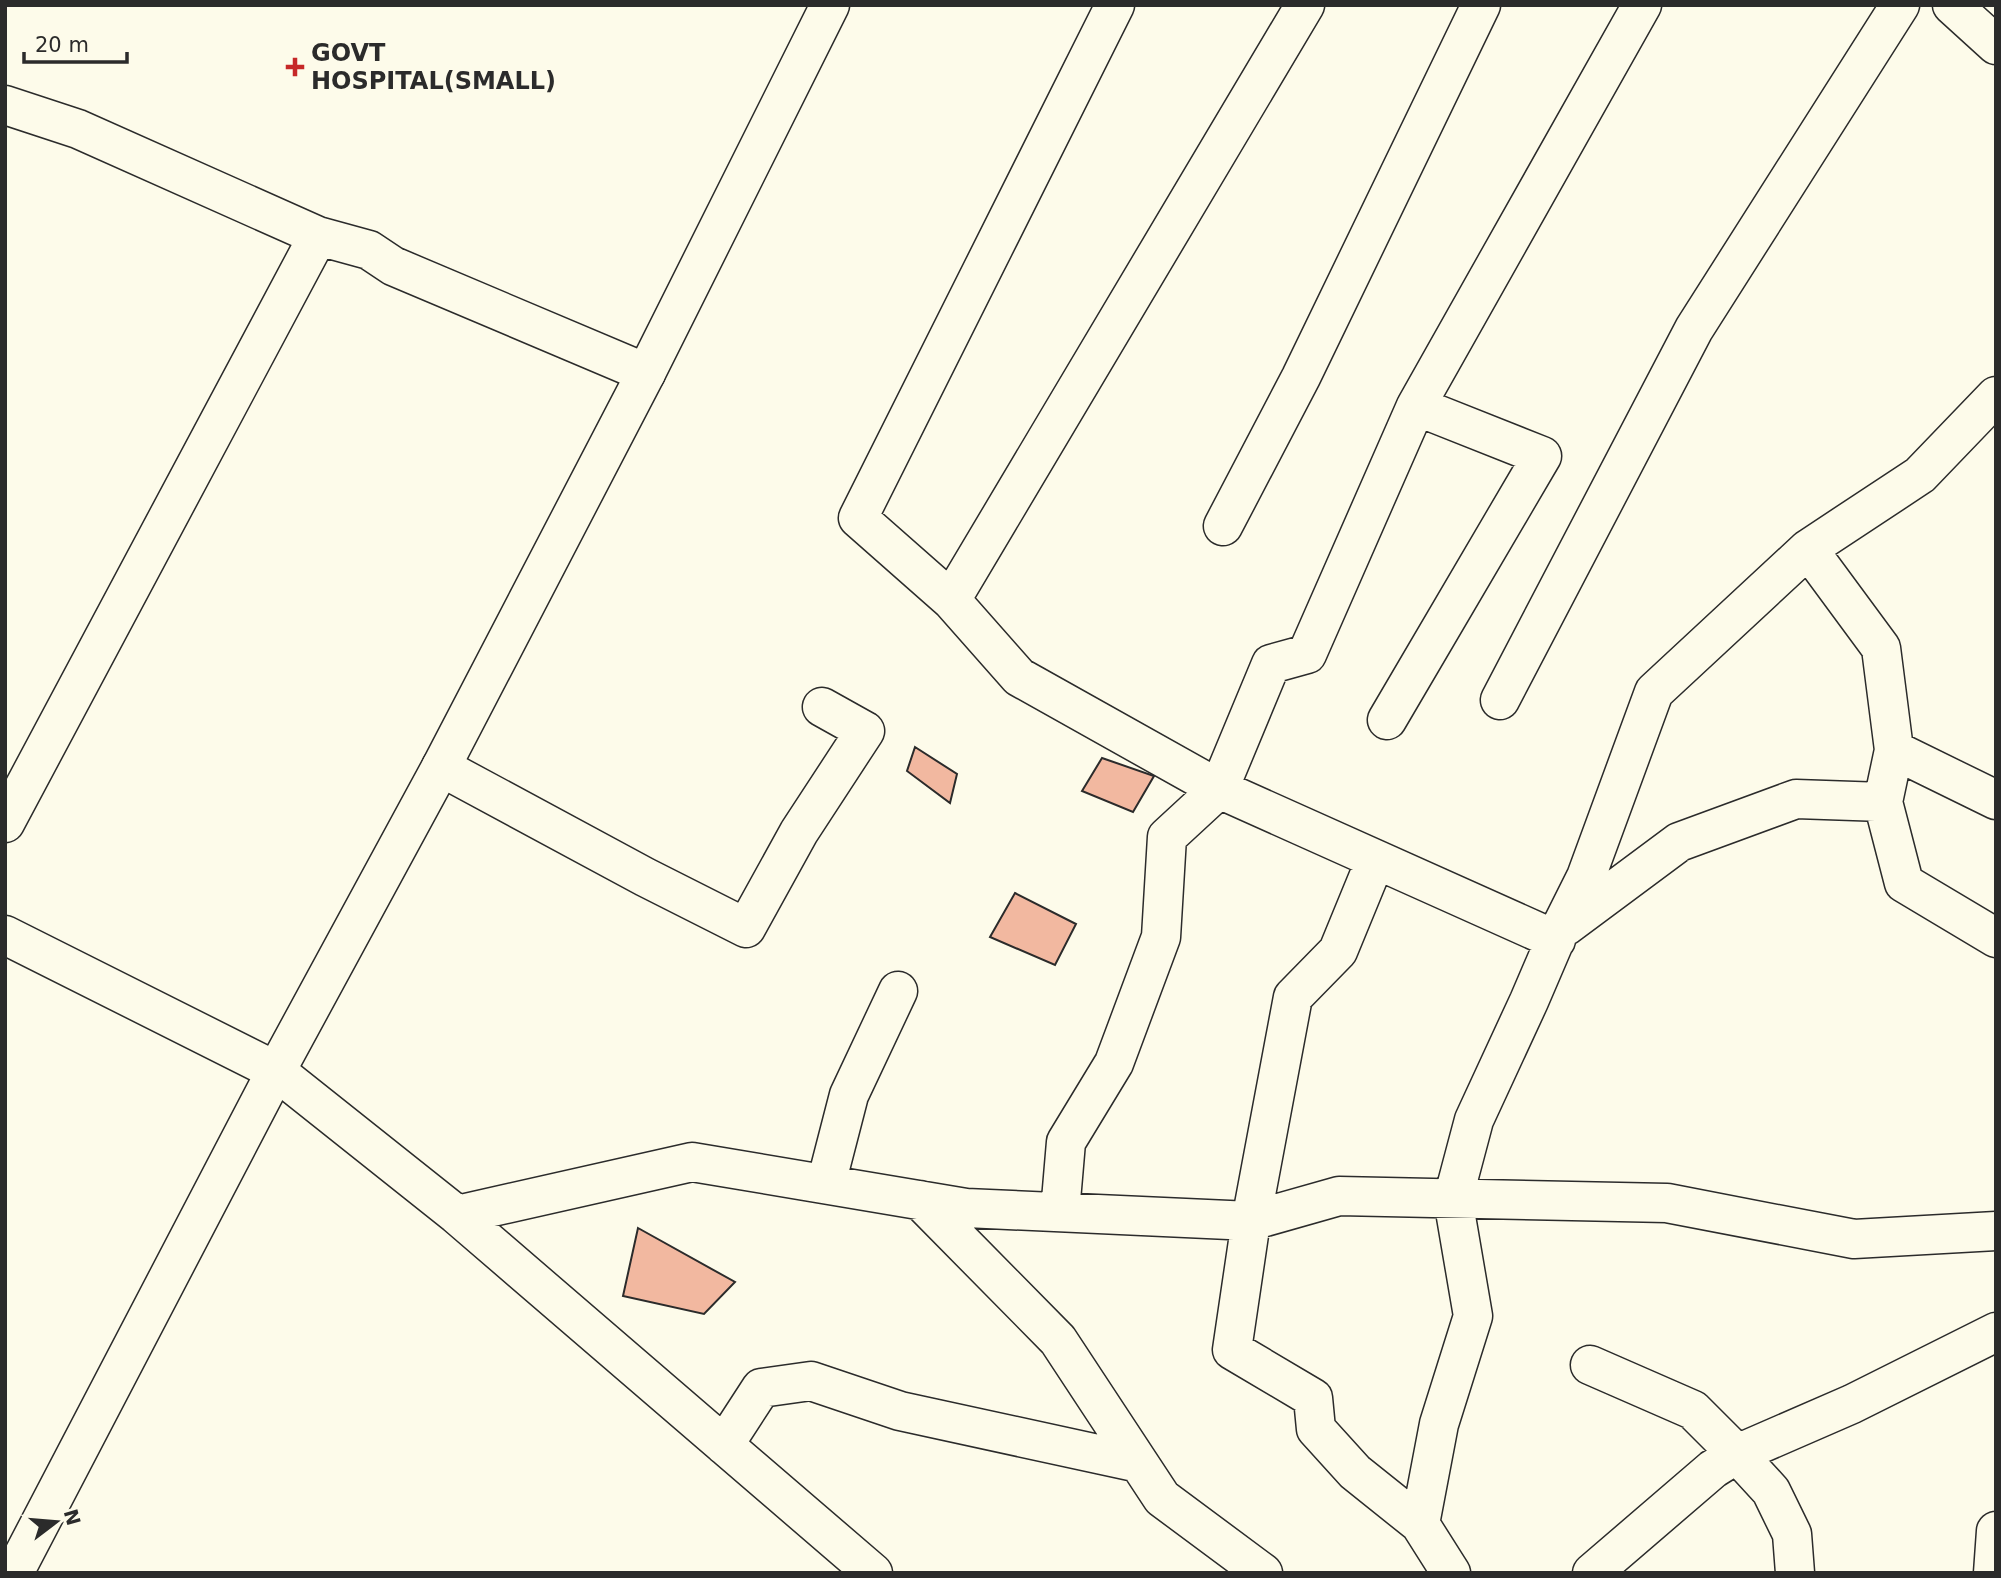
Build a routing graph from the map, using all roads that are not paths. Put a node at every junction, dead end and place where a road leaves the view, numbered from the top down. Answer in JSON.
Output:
{"nodes":[{"id":1,"x":830,"y":5,"type":"edge"},
{"id":2,"x":1115,"y":5,"type":"edge"},
{"id":3,"x":1305,"y":5,"type":"edge"},
{"id":4,"x":1480,"y":5,"type":"edge"},
{"id":5,"x":1642,"y":5,"type":"edge"},
{"id":6,"x":1900,"y":5,"type":"edge"},
{"id":7,"x":1952,"y":5,"type":"edge"},
{"id":8,"x":1996,"y":45,"type":"edge"},
{"id":9,"x":5,"y":105,"type":"edge"},
{"id":10,"x":318,"y":236,"type":"junction"},
{"id":11,"x":646,"y":373,"type":"junction"},
{"id":12,"x":1996,"y":396,"type":"edge"},
{"id":13,"x":1416,"y":406,"type":"junction"},
{"id":14,"x":1223,"y":526,"type":"dead end"},
{"id":15,"x":1808,"y":550,"type":"junction"},
{"id":16,"x":951,"y":600,"type":"junction"},
{"id":17,"x":1500,"y":700,"type":"dead end"},
{"id":18,"x":822,"y":707,"type":"dead end"},
{"id":19,"x":1387,"y":720,"type":"dead end"},
{"id":20,"x":1894,"y":750,"type":"junction"},
{"id":21,"x":441,"y":767,"type":"junction"},
{"id":22,"x":1219,"y":789,"type":"junction"},
{"id":23,"x":1996,"y":800,"type":"edge"},
{"id":24,"x":1883,"y":802,"type":"junction"},
{"id":25,"x":5,"y":823,"type":"edge"},
{"id":26,"x":1375,"y":861,"type":"junction"},
{"id":27,"x":5,"y":935,"type":"edge"},
{"id":28,"x":1557,"y":935,"type":"junction"},
{"id":29,"x":1996,"y":938,"type":"edge"},
{"id":30,"x":898,"y":991,"type":"dead end"},
{"id":31,"x":276,"y":1071,"type":"junction"},
{"id":32,"x":826,"y":1184,"type":"junction"},
{"id":33,"x":1453,"y":1199,"type":"junction"},
{"id":34,"x":920,"y":1200,"type":"junction"},
{"id":35,"x":1060,"y":1212,"type":"junction"},
{"id":36,"x":457,"y":1215,"type":"junction"},
{"id":37,"x":1251,"y":1221,"type":"junction"},
{"id":38,"x":1996,"y":1231,"type":"edge"},
{"id":39,"x":1996,"y":1332,"type":"edge"},
{"id":40,"x":1590,"y":1365,"type":"dead end"},
{"id":41,"x":724,"y":1445,"type":"junction"},
{"id":42,"x":1737,"y":1454,"type":"junction"},
{"id":43,"x":1139,"y":1463,"type":"junction"},
{"id":44,"x":1420,"y":1524,"type":"junction"},
{"id":45,"x":1996,"y":1531,"type":"edge"},
{"id":46,"x":15,"y":1573,"type":"edge"},
{"id":47,"x":873,"y":1573,"type":"edge"},
{"id":48,"x":1263,"y":1573,"type":"edge"},
{"id":49,"x":1451,"y":1573,"type":"edge"},
{"id":50,"x":1592,"y":1573,"type":"edge"},
{"id":51,"x":1795,"y":1573,"type":"edge"},
{"id":52,"x":1993,"y":1573,"type":"edge"}],
"edges":[{"from":1,"to":11,"type":"street"},
{"from":2,"to":16,"type":"street"},
{"from":3,"to":16,"type":"street"},
{"from":4,"to":14,"type":"street"},
{"from":5,"to":13,"type":"street"},
{"from":6,"to":17,"type":"street"},
{"from":7,"to":8,"type":"street"},
{"from":9,"to":10,"type":"street"},
{"from":10,"to":11,"type":"street"},
{"from":10,"to":25,"type":"street"},
{"from":11,"to":21,"type":"street"},
{"from":12,"to":15,"type":"street"},
{"from":13,"to":19,"type":"street"},
{"from":13,"to":22,"type":"street"},
{"from":15,"to":20,"type":"street"},
{"from":15,"to":28,"type":"street"},
{"from":16,"to":22,"type":"street"},
{"from":18,"to":21,"type":"street"},
{"from":20,"to":23,"type":"street"},
{"from":20,"to":24,"type":"street"},
{"from":21,"to":31,"type":"street"},
{"from":22,"to":26,"type":"street"},
{"from":22,"to":35,"type":"street"},
{"from":24,"to":28,"type":"street"},
{"from":24,"to":29,"type":"street"},
{"from":26,"to":28,"type":"street"},
{"from":26,"to":37,"type":"street"},
{"from":27,"to":31,"type":"street"},
{"from":28,"to":33,"type":"street"},
{"from":30,"to":32,"type":"street"},
{"from":31,"to":36,"type":"street"},
{"from":31,"to":46,"type":"street"},
{"from":32,"to":34,"type":"street"},
{"from":32,"to":36,"type":"street"},
{"from":33,"to":37,"type":"street"},
{"from":33,"to":38,"type":"street"},
{"from":33,"to":44,"type":"street"},
{"from":34,"to":35,"type":"street"},
{"from":34,"to":43,"type":"street"},
{"from":35,"to":37,"type":"street"},
{"from":36,"to":41,"type":"street"},
{"from":37,"to":44,"type":"street"},
{"from":39,"to":42,"type":"street"},
{"from":40,"to":42,"type":"street"},
{"from":41,"to":43,"type":"street"},
{"from":41,"to":47,"type":"street"},
{"from":42,"to":50,"type":"street"},
{"from":42,"to":51,"type":"street"},
{"from":43,"to":48,"type":"street"},
{"from":44,"to":49,"type":"street"},
{"from":45,"to":52,"type":"street"}]}
